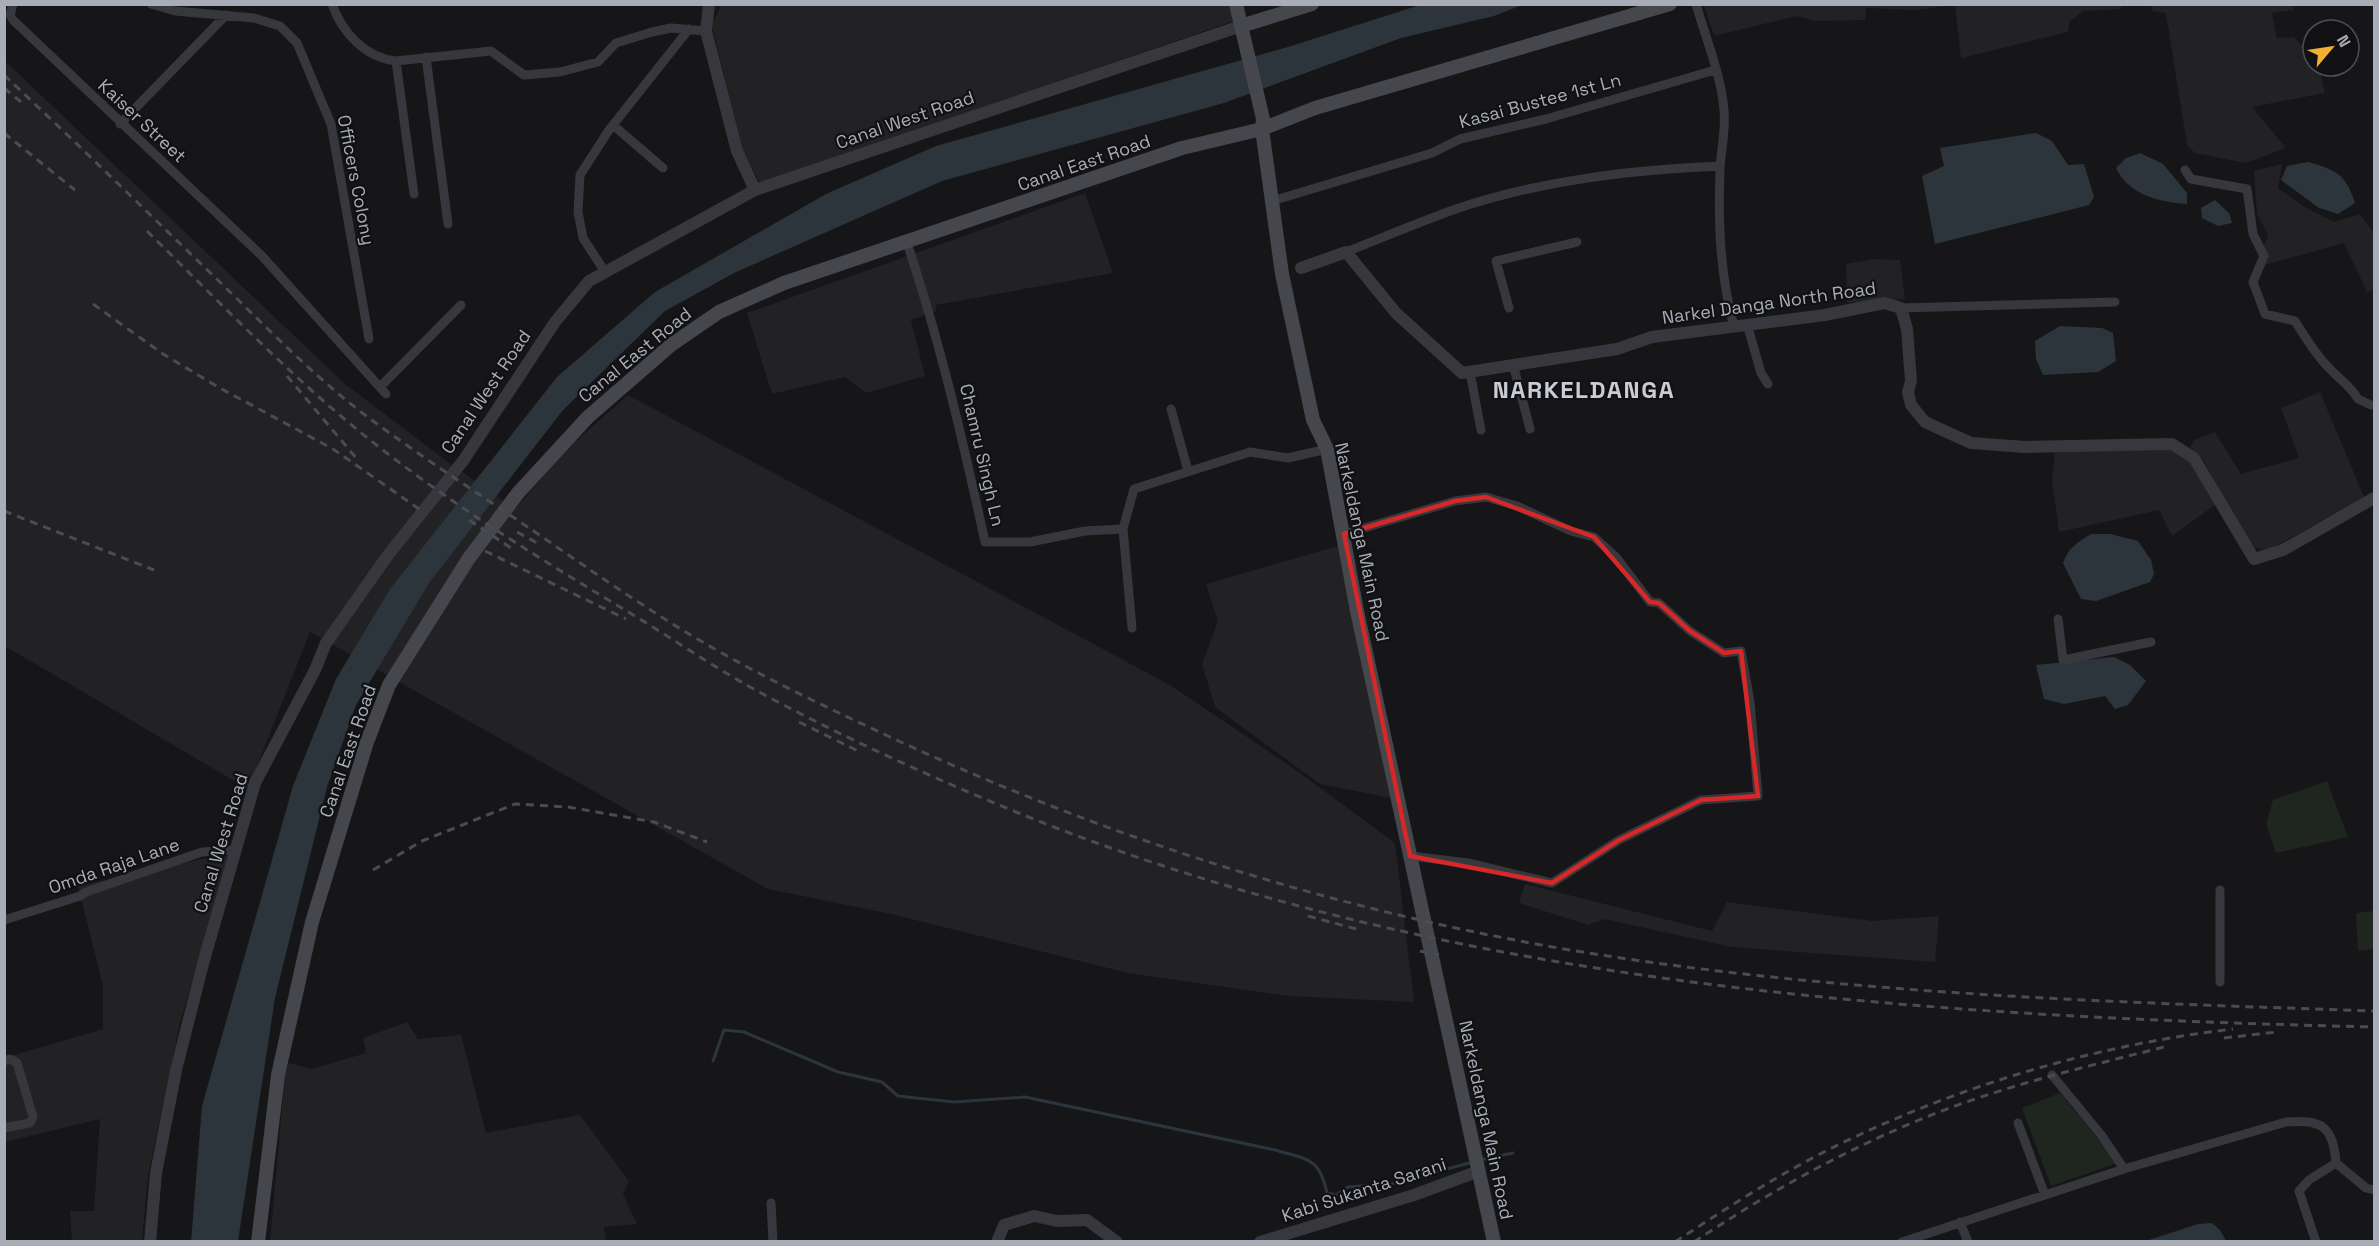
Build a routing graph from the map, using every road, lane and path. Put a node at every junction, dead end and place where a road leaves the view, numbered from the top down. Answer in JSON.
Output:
{"nodes":[{"id":1,"x":13,"y":4,"type":"edge"},
{"id":2,"x":152,"y":4,"type":"edge"},
{"id":3,"x":332,"y":4,"type":"edge"},
{"id":4,"x":709,"y":4,"type":"edge"},
{"id":5,"x":1236,"y":4,"type":"edge"},
{"id":6,"x":1312,"y":4,"type":"edge"},
{"id":7,"x":1670,"y":4,"type":"edge"},
{"id":8,"x":1696,"y":4,"type":"edge"},
{"id":9,"x":226,"y":15,"type":"junction"},
{"id":10,"x":1241,"y":26,"type":"junction"},
{"id":11,"x":689,"y":29,"type":"junction"},
{"id":12,"x":706,"y":31,"type":"junction"},
{"id":13,"x":426,"y":57,"type":"junction"},
{"id":14,"x":396,"y":61,"type":"junction"},
{"id":15,"x":1715,"y":70,"type":"junction"},
{"id":16,"x":120,"y":124,"type":"junction"},
{"id":17,"x":1262,"y":124,"type":"junction"},
{"id":18,"x":613,"y":125,"type":"junction"},
{"id":19,"x":1720,"y":165,"type":"junction"},
{"id":20,"x":663,"y":168,"type":"dead end"},
{"id":21,"x":2185,"y":170,"type":"dead end"},
{"id":22,"x":755,"y":190,"type":"junction"},
{"id":23,"x":414,"y":194,"type":"dead end"},
{"id":24,"x":1272,"y":201,"type":"junction"},
{"id":25,"x":448,"y":224,"type":"dead end"},
{"id":26,"x":1577,"y":242,"type":"dead end"},
{"id":27,"x":907,"y":243,"type":"junction"},
{"id":28,"x":1346,"y":252,"type":"junction"},
{"id":29,"x":1301,"y":268,"type":"dead end"},
{"id":30,"x":605,"y":272,"type":"junction"},
{"id":31,"x":2115,"y":303,"type":"dead end"},
{"id":32,"x":460,"y":305,"type":"dead end"},
{"id":33,"x":1509,"y":308,"type":"dead end"},
{"id":34,"x":1901,"y":308,"type":"junction"},
{"id":35,"x":1747,"y":324,"type":"junction"},
{"id":36,"x":1734,"y":327,"type":"junction"},
{"id":37,"x":369,"y":339,"type":"dead end"},
{"id":38,"x":1513,"y":364,"type":"junction"},
{"id":39,"x":1470,"y":372,"type":"junction"},
{"id":40,"x":1768,"y":384,"type":"dead end"},
{"id":41,"x":2371,"y":405,"type":"dead end"},
{"id":42,"x":1171,"y":409,"type":"dead end"},
{"id":43,"x":1530,"y":429,"type":"dead end"},
{"id":44,"x":1481,"y":430,"type":"dead end"},
{"id":45,"x":1326,"y":448,"type":"junction"},
{"id":46,"x":1188,"y":471,"type":"junction"},
{"id":47,"x":2374,"y":498,"type":"edge"},
{"id":48,"x":1123,"y":529,"type":"junction"},
{"id":49,"x":1344,"y":534,"type":"junction"},
{"id":50,"x":2058,"y":619,"type":"dead end"},
{"id":51,"x":1132,"y":628,"type":"dead end"},
{"id":52,"x":2151,"y":642,"type":"dead end"},
{"id":53,"x":236,"y":850,"type":"junction"},
{"id":54,"x":1410,"y":855,"type":"junction"},
{"id":55,"x":2220,"y":890,"type":"dead end"},
{"id":56,"x":4,"y":920,"type":"edge"},
{"id":57,"x":2220,"y":982,"type":"dead end"},
{"id":58,"x":4,"y":1061,"type":"edge"},
{"id":59,"x":2052,"y":1075,"type":"dead end"},
{"id":60,"x":2018,"y":1122,"type":"dead end"},
{"id":61,"x":4,"y":1128,"type":"edge"},
{"id":62,"x":2336,"y":1163,"type":"junction"},
{"id":63,"x":2124,"y":1169,"type":"junction"},
{"id":64,"x":1479,"y":1171,"type":"junction"},
{"id":65,"x":2374,"y":1190,"type":"edge"},
{"id":66,"x":2045,"y":1195,"type":"junction"},
{"id":67,"x":771,"y":1203,"type":"dead end"},
{"id":68,"x":1960,"y":1222,"type":"junction"},
{"id":69,"x":1288,"y":1238,"type":"edge"},
{"id":70,"x":150,"y":1242,"type":"edge"},
{"id":71,"x":258,"y":1242,"type":"edge"},
{"id":72,"x":773,"y":1242,"type":"edge"},
{"id":73,"x":997,"y":1242,"type":"edge"},
{"id":74,"x":1117,"y":1242,"type":"edge"},
{"id":75,"x":1260,"y":1242,"type":"edge"},
{"id":76,"x":1494,"y":1242,"type":"edge"},
{"id":77,"x":1902,"y":1242,"type":"edge"},
{"id":78,"x":1968,"y":1242,"type":"edge"},
{"id":79,"x":2316,"y":1242,"type":"edge"}],
"edges":[{"from":1,"to":16,"type":"street","name":"Kaiser Street"},
{"from":2,"to":9,"type":"street","name":"Officers Colony"},
{"from":3,"to":14,"type":"street"},
{"from":4,"to":12,"type":"street"},
{"from":5,"to":10,"type":"main road"},
{"from":6,"to":10,"type":"main road","name":"Canal West Road"},
{"from":7,"to":17,"type":"main road","name":"Canal East Road"},
{"from":8,"to":15,"type":"street"},
{"from":9,"to":16,"type":"street"},
{"from":9,"to":37,"type":"street","name":"Officers Colony"},
{"from":10,"to":17,"type":"main road","name":"Narkeldanga Main Road"},
{"from":10,"to":22,"type":"street","name":"Canal West Road"},
{"from":11,"to":12,"type":"street"},
{"from":11,"to":13,"type":"street"},
{"from":11,"to":18,"type":"street"},
{"from":12,"to":22,"type":"street"},
{"from":13,"to":14,"type":"street"},
{"from":13,"to":25,"type":"street"},
{"from":14,"to":23,"type":"street"},
{"from":15,"to":19,"type":"street"},
{"from":15,"to":24,"type":"street","name":"Kasai Bustee 1st Ln"},
{"from":16,"to":32,"type":"street","name":"Kaiser Street"},
{"from":17,"to":24,"type":"main road","name":"Narkeldanga Main Road"},
{"from":17,"to":27,"type":"main road","name":"Canal East Road"},
{"from":18,"to":20,"type":"street"},
{"from":18,"to":30,"type":"street"},
{"from":19,"to":28,"type":"street"},
{"from":19,"to":36,"type":"street"},
{"from":21,"to":41,"type":"street"},
{"from":22,"to":30,"type":"street","name":"Canal West Road"},
{"from":24,"to":45,"type":"main road","name":"Narkeldanga Main Road"},
{"from":26,"to":33,"type":"street"},
{"from":27,"to":48,"type":"street","name":"Chamru Singh Ln"},
{"from":27,"to":71,"type":"main road","name":"Canal East Road"},
{"from":28,"to":29,"type":"street"},
{"from":28,"to":39,"type":"street"},
{"from":30,"to":53,"type":"street","name":"Canal West Road"},
{"from":31,"to":34,"type":"street"},
{"from":34,"to":35,"type":"street","name":"Narkel Danga North Road"},
{"from":34,"to":47,"type":"street","name":"Narkel Danga North Road"},
{"from":35,"to":36,"type":"street","name":"Narkel Danga North Road"},
{"from":35,"to":40,"type":"street"},
{"from":36,"to":38,"type":"street","name":"Narkel Danga North Road"},
{"from":38,"to":39,"type":"street","name":"Narkel Danga North Road"},
{"from":38,"to":43,"type":"street"},
{"from":39,"to":44,"type":"street"},
{"from":42,"to":46,"type":"street"},
{"from":45,"to":46,"type":"street"},
{"from":45,"to":49,"type":"main road","name":"Narkeldanga Main Road"},
{"from":46,"to":48,"type":"street"},
{"from":48,"to":51,"type":"street"},
{"from":49,"to":54,"type":"main road","name":"Narkeldanga Main Road"},
{"from":49,"to":54,"type":"street"},
{"from":50,"to":52,"type":"street"},
{"from":53,"to":56,"type":"street","name":"Omda Raja Lane"},
{"from":53,"to":70,"type":"street","name":"Canal West Road"},
{"from":54,"to":64,"type":"main road","name":"Narkeldanga Main Road"},
{"from":55,"to":57,"type":"street"},
{"from":58,"to":61,"type":"street"},
{"from":59,"to":63,"type":"street"},
{"from":60,"to":66,"type":"street"},
{"from":62,"to":63,"type":"street"},
{"from":62,"to":65,"type":"street"},
{"from":62,"to":79,"type":"street"},
{"from":63,"to":66,"type":"street"},
{"from":64,"to":69,"type":"street","name":"Kabi Sukanta Sarani"},
{"from":64,"to":76,"type":"main road","name":"Narkeldanga Main Road"},
{"from":66,"to":68,"type":"street"},
{"from":67,"to":72,"type":"street"},
{"from":68,"to":77,"type":"street"},
{"from":68,"to":78,"type":"street"},
{"from":69,"to":75,"type":"street","name":"Kabi Sukanta Sarani"},
{"from":73,"to":74,"type":"street"}]}
